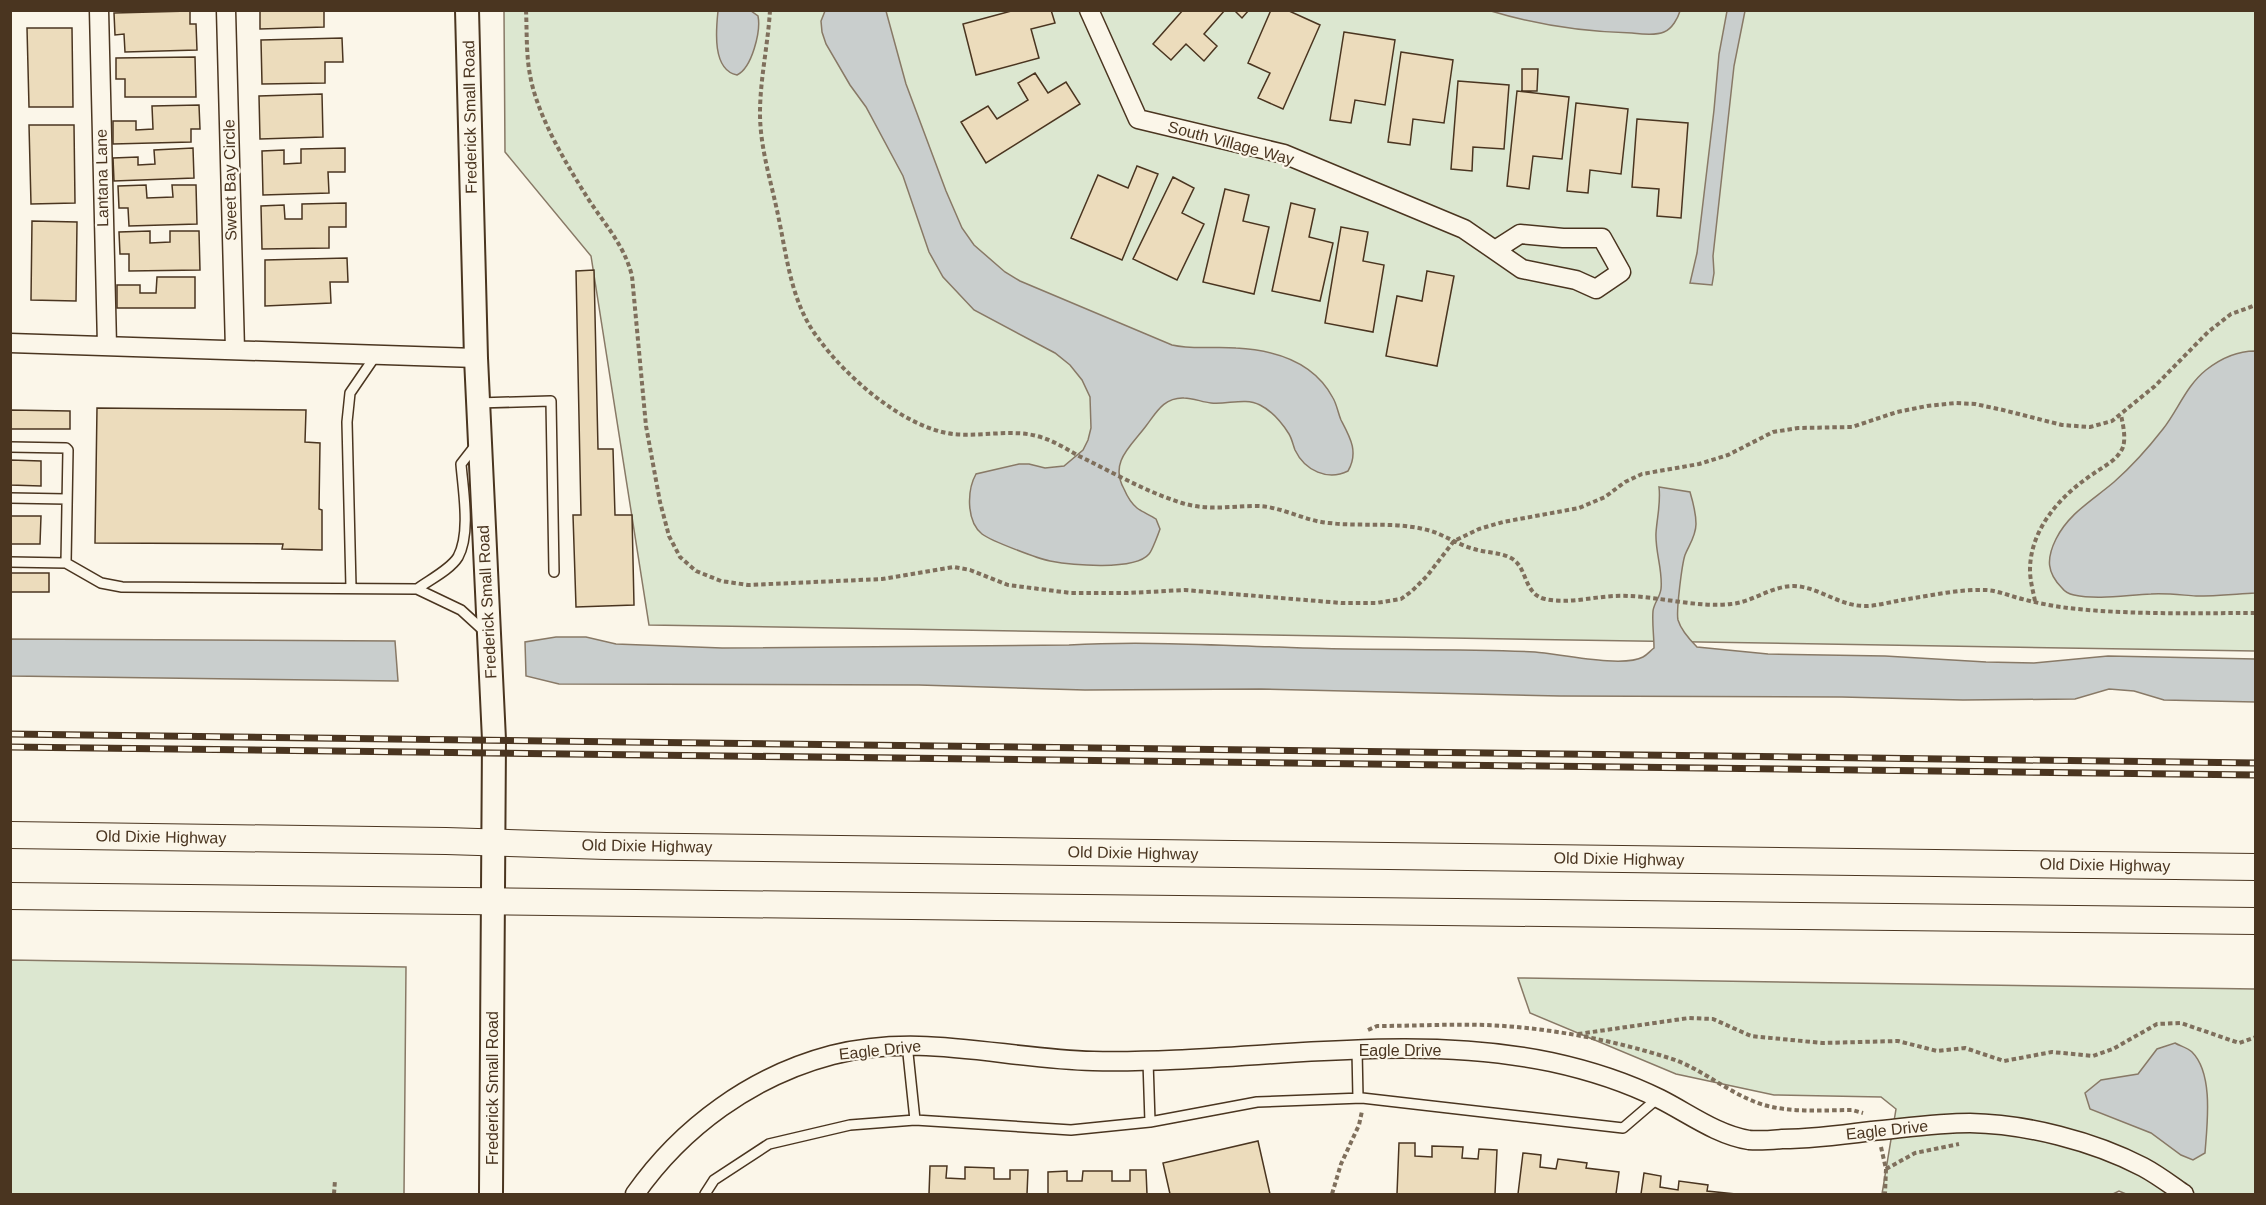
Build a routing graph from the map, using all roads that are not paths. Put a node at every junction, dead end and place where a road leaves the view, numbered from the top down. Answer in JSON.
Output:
{"nodes":[{"id":1,"x":99,"y":10,"type":"edge"},
{"id":2,"x":226,"y":10,"type":"edge"},
{"id":3,"x":467,"y":10,"type":"edge"},
{"id":4,"x":1089,"y":10,"type":"edge"},
{"id":5,"x":1495,"y":250,"type":"junction"},
{"id":6,"x":10,"y":343,"type":"edge"},
{"id":7,"x":106,"y":345,"type":"junction"},
{"id":8,"x":235,"y":350,"type":"junction"},
{"id":9,"x":376,"y":355,"type":"junction"},
{"id":10,"x":476,"y":358,"type":"junction"},
{"id":11,"x":478,"y":403,"type":"junction"},
{"id":12,"x":480,"y":441,"type":"junction"},
{"id":13,"x":10,"y":447,"type":"edge"},
{"id":14,"x":10,"y":498,"type":"edge"},
{"id":15,"x":66,"y":499,"type":"junction"},
{"id":16,"x":10,"y":562,"type":"edge"},
{"id":17,"x":66,"y":563,"type":"junction"},
{"id":18,"x":554,"y":572,"type":"dead end"},
{"id":19,"x":351,"y":587,"type":"junction"},
{"id":20,"x":417,"y":589,"type":"junction"},
{"id":21,"x":489,"y":636,"type":"junction"},
{"id":22,"x":10,"y":835,"type":"edge"},
{"id":23,"x":492,"y":842,"type":"junction"},
{"id":24,"x":2256,"y":867,"type":"edge"},
{"id":25,"x":10,"y":896,"type":"edge"},
{"id":26,"x":493,"y":902,"type":"junction"},
{"id":27,"x":2256,"y":921,"type":"edge"},
{"id":28,"x":907,"y":1044,"type":"junction"},
{"id":29,"x":1358,"y":1050,"type":"junction"},
{"id":30,"x":1148,"y":1061,"type":"junction"},
{"id":31,"x":1358,"y":1098,"type":"junction"},
{"id":32,"x":1658,"y":1098,"type":"junction"},
{"id":33,"x":915,"y":1120,"type":"junction"},
{"id":34,"x":1150,"y":1122,"type":"junction"},
{"id":35,"x":491,"y":1194,"type":"edge"},
{"id":36,"x":635,"y":1194,"type":"edge"},
{"id":37,"x":705,"y":1194,"type":"edge"},
{"id":38,"x":2184,"y":1194,"type":"edge"}],
"edges":[{"from":1,"to":7,"type":"street","name":"Lantana Lane"},
{"from":2,"to":8,"type":"street","name":"Sweet Bay Circle"},
{"from":3,"to":10,"type":"street","name":"Frederick Small Road"},
{"from":4,"to":5,"type":"street","name":"South Village Way"},
{"from":5,"to":5,"type":"street","name":"South Village Way"},
{"from":6,"to":7,"type":"street"},
{"from":7,"to":8,"type":"street"},
{"from":8,"to":9,"type":"street"},
{"from":9,"to":10,"type":"street"},
{"from":9,"to":19,"type":"lane"},
{"from":10,"to":11,"type":"street","name":"Frederick Small Road"},
{"from":11,"to":12,"type":"street","name":"Frederick Small Road"},
{"from":11,"to":18,"type":"lane"},
{"from":12,"to":20,"type":"lane"},
{"from":12,"to":21,"type":"street","name":"Frederick Small Road"},
{"from":13,"to":15,"type":"lane"},
{"from":14,"to":15,"type":"lane"},
{"from":15,"to":17,"type":"lane"},
{"from":16,"to":17,"type":"lane"},
{"from":17,"to":19,"type":"lane"},
{"from":19,"to":20,"type":"lane"},
{"from":20,"to":21,"type":"lane"},
{"from":21,"to":23,"type":"street","name":"Frederick Small Road"},
{"from":22,"to":23,"type":"main road","name":"Old Dixie Highway"},
{"from":23,"to":24,"type":"main road","name":"Old Dixie Highway"},
{"from":23,"to":26,"type":"street","name":"Frederick Small Road"},
{"from":25,"to":26,"type":"main road"},
{"from":26,"to":27,"type":"main road"},
{"from":26,"to":35,"type":"street","name":"Frederick Small Road"},
{"from":28,"to":30,"type":"street","name":"Eagle Drive"},
{"from":28,"to":33,"type":"lane"},
{"from":28,"to":36,"type":"street","name":"Eagle Drive"},
{"from":29,"to":30,"type":"street","name":"Eagle Drive"},
{"from":29,"to":31,"type":"lane"},
{"from":29,"to":32,"type":"street","name":"Eagle Drive"},
{"from":30,"to":34,"type":"lane"},
{"from":31,"to":32,"type":"lane"},
{"from":31,"to":34,"type":"lane"},
{"from":32,"to":38,"type":"street","name":"Eagle Drive"},
{"from":33,"to":34,"type":"lane"},
{"from":33,"to":37,"type":"lane"}]}
